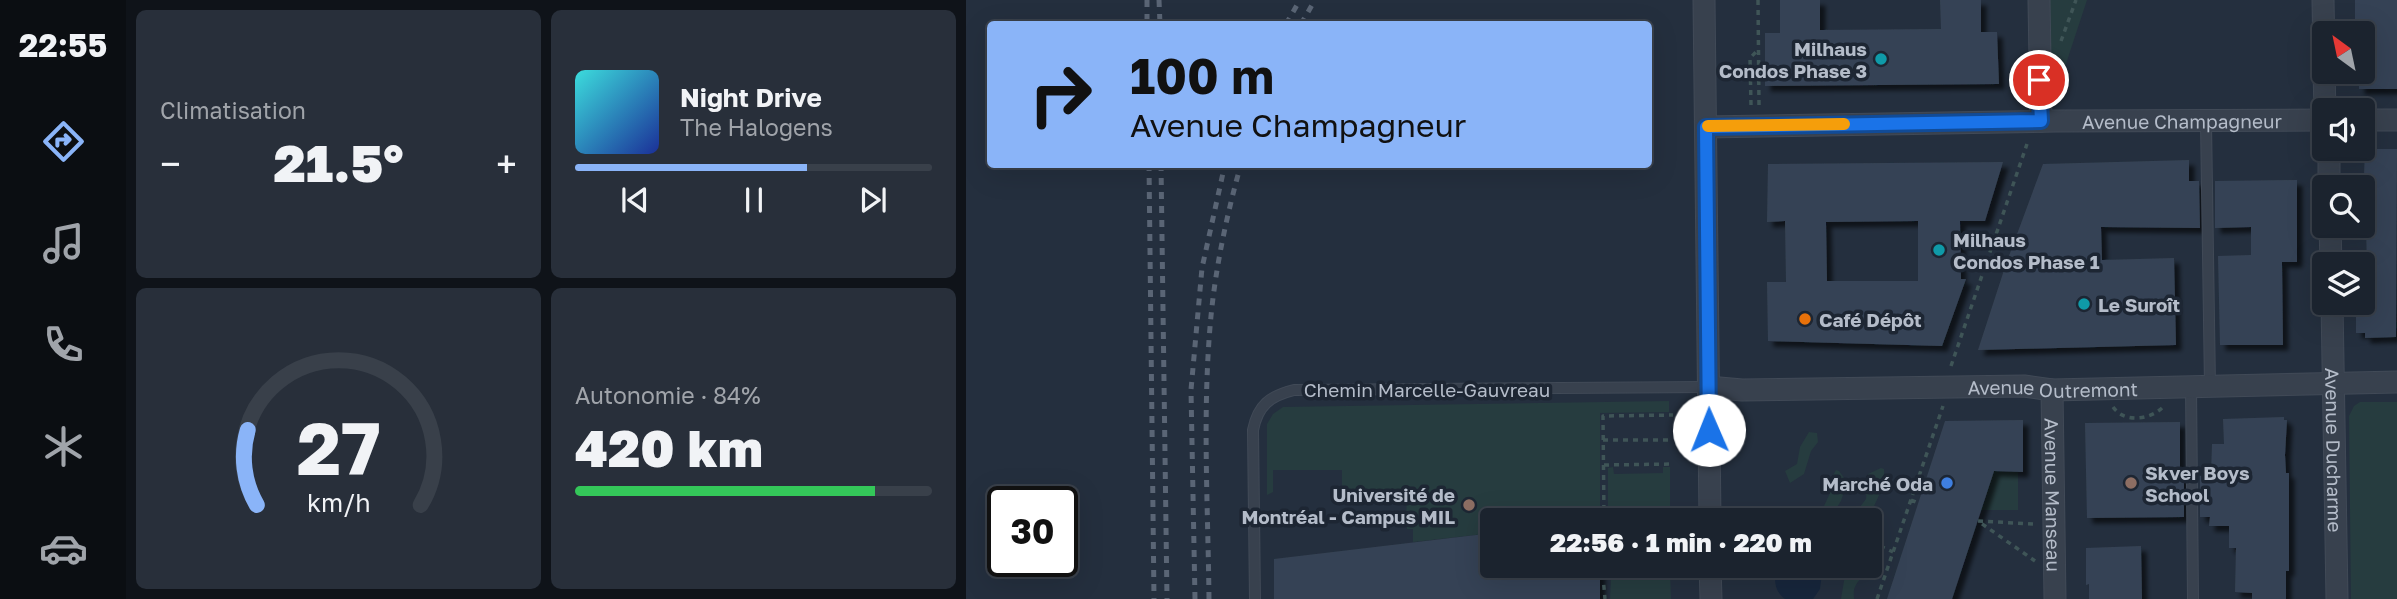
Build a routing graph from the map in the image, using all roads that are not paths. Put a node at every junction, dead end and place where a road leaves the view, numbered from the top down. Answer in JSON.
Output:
{"nodes":[{"id":1,"x":1704,"y":0,"type":"edge"},
{"id":2,"x":2039,"y":0,"type":"edge"},
{"id":3,"x":2323,"y":0,"type":"edge"},
{"id":4,"x":2323,"y":21,"type":"edge"},
{"id":5,"x":2312,"y":120,"type":"edge"},
{"id":6,"x":2375,"y":120,"type":"edge"},
{"id":7,"x":2397,"y":120,"type":"edge"},
{"id":8,"x":2041,"y":121,"type":"junction"},
{"id":9,"x":2206,"y":122,"type":"junction"},
{"id":10,"x":1706,"y":127,"type":"junction"},
{"id":11,"x":2332,"y":315,"type":"edge"},
{"id":12,"x":2333,"y":383,"type":"junction"},
{"id":13,"x":2397,"y":383,"type":"edge"},
{"id":14,"x":2201,"y":386,"type":"junction"},
{"id":15,"x":1708,"y":387,"type":"junction"},
{"id":16,"x":2052,"y":390,"type":"junction"},
{"id":17,"x":1710,"y":508,"type":"edge"},
{"id":18,"x":1710,"y":578,"type":"edge"},
{"id":19,"x":1255,"y":599,"type":"edge"},
{"id":20,"x":1711,"y":599,"type":"edge"},
{"id":21,"x":2055,"y":599,"type":"edge"},
{"id":22,"x":2193,"y":599,"type":"edge"},
{"id":23,"x":2337,"y":599,"type":"edge"}],
"edges":[{"from":1,"to":10,"type":"street"},
{"from":2,"to":8,"type":"street"},
{"from":3,"to":4,"type":"street"},
{"from":5,"to":9,"type":"street","name":"Avenue Champagneur"},
{"from":6,"to":7,"type":"street"},
{"from":8,"to":9,"type":"street","name":"Avenue Champagneur"},
{"from":8,"to":10,"type":"street","name":"Avenue Champagneur"},
{"from":9,"to":14,"type":"lane"},
{"from":10,"to":15,"type":"street"},
{"from":11,"to":12,"type":"street","name":"Avenue Ducharme"},
{"from":12,"to":13,"type":"street","name":"Avenue Outremont"},
{"from":12,"to":14,"type":"street","name":"Avenue Outremont"},
{"from":12,"to":23,"type":"street","name":"Avenue Ducharme"},
{"from":14,"to":16,"type":"street","name":"Avenue Outremont"},
{"from":14,"to":22,"type":"lane"},
{"from":15,"to":16,"type":"street","name":"Avenue Outremont"},
{"from":15,"to":17,"type":"street"},
{"from":15,"to":19,"type":"lane","name":"Chemin Marcelle-Gauvreau"},
{"from":16,"to":21,"type":"street","name":"Avenue Manseau"},
{"from":18,"to":20,"type":"street"}]}
